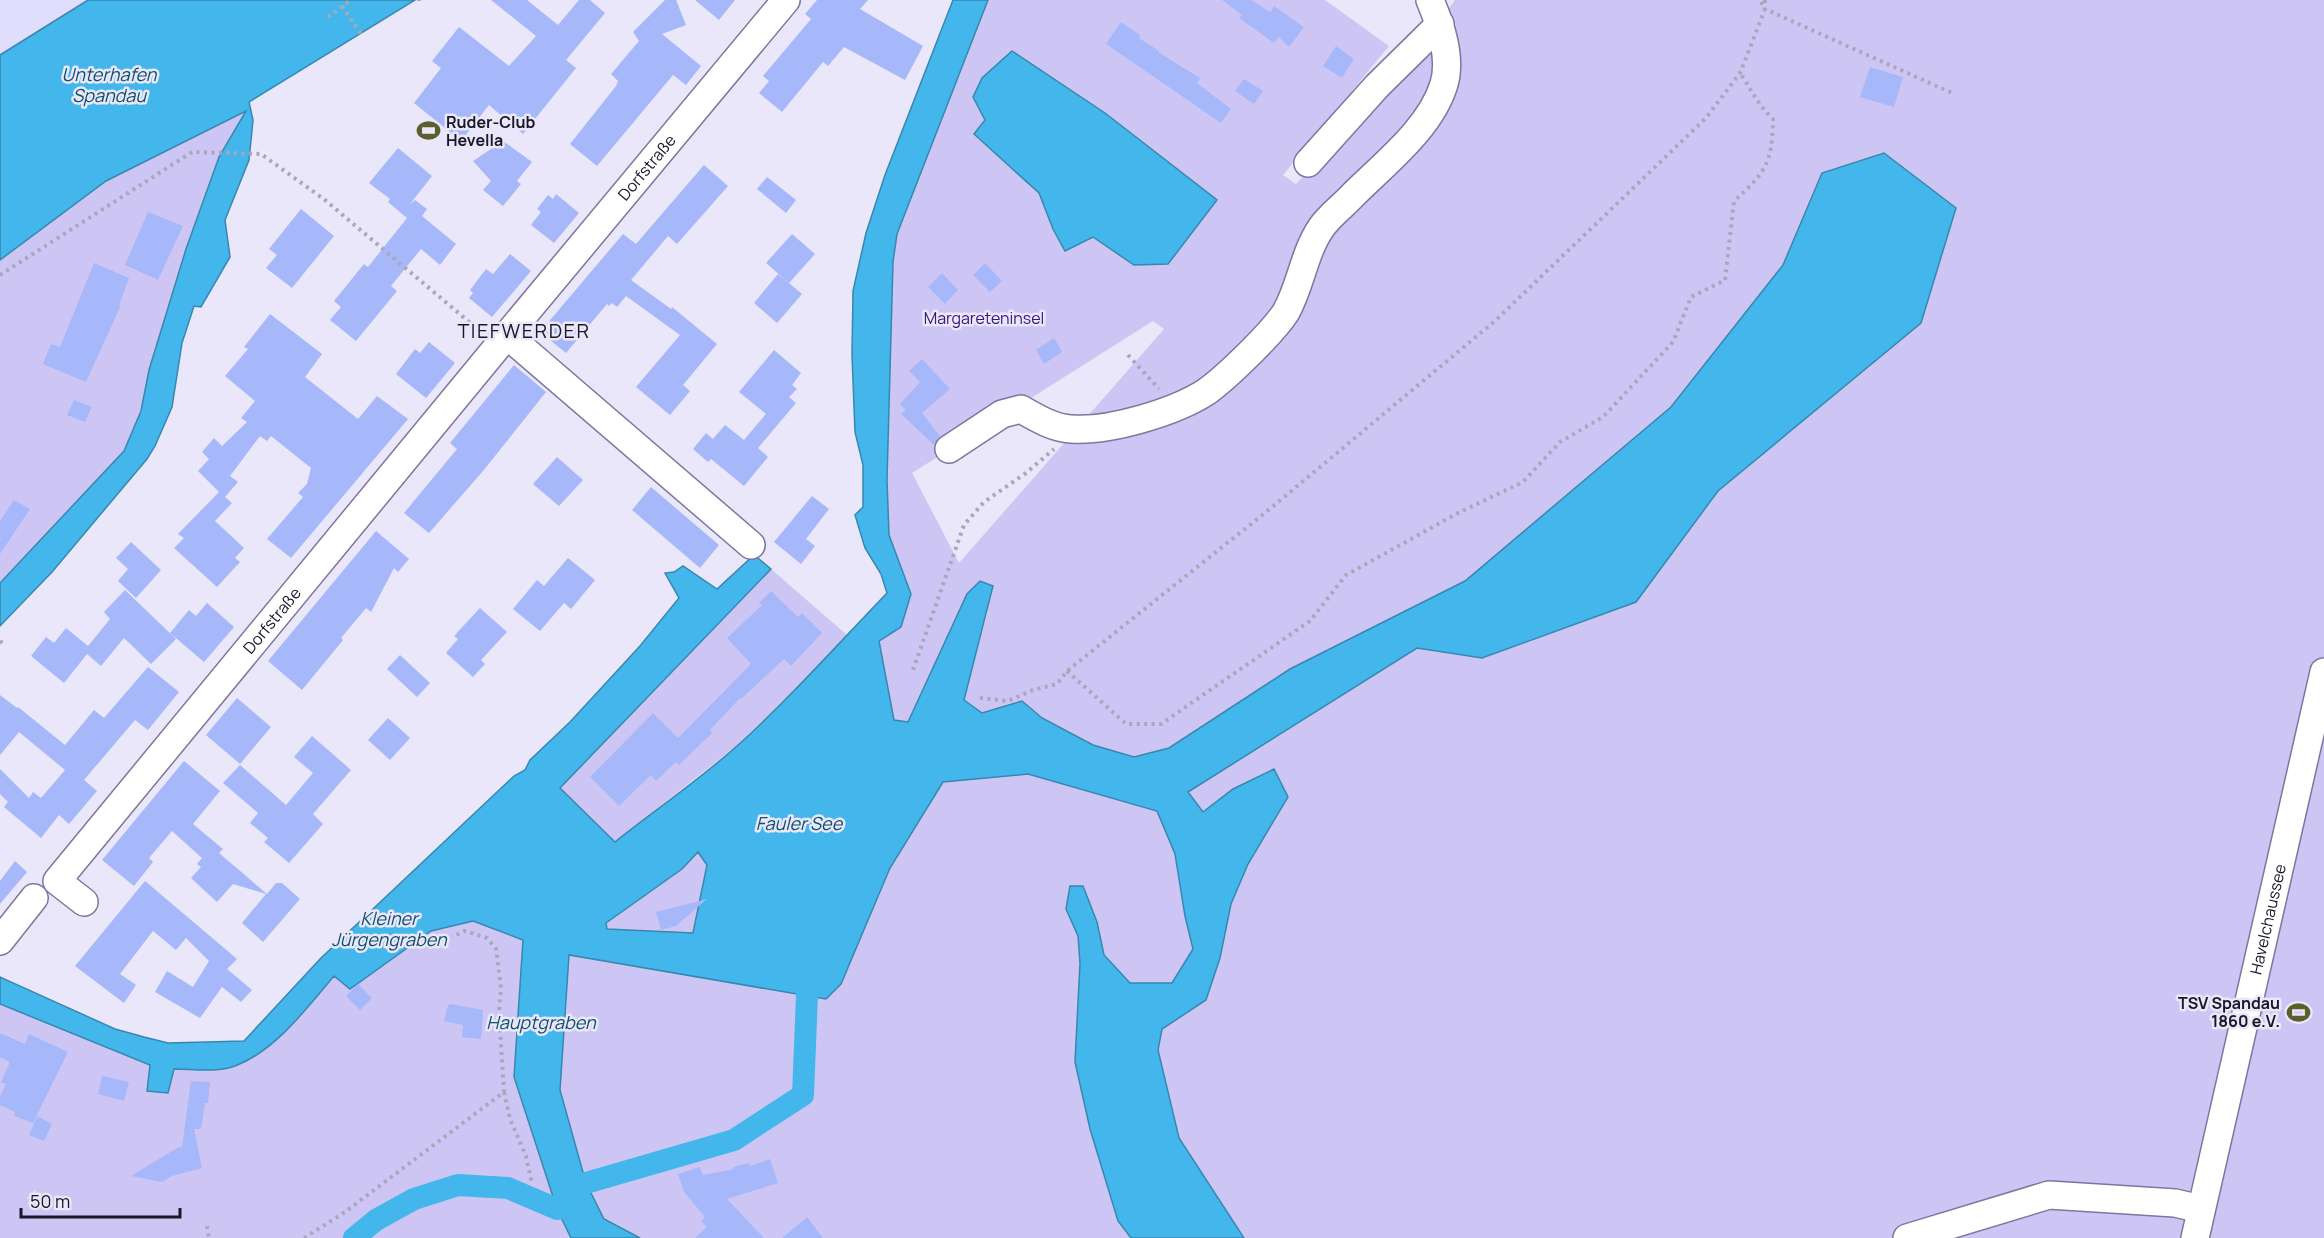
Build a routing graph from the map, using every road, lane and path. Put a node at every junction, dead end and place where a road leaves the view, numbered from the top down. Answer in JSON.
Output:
{"nodes":[{"id":1,"x":351,"y":0,"type":"edge"},
{"id":2,"x":786,"y":0,"type":"edge"},
{"id":3,"x":1760,"y":0,"type":"edge"},
{"id":4,"x":1765,"y":0,"type":"edge"},
{"id":5,"x":342,"y":6,"type":"junction"},
{"id":6,"x":1765,"y":9,"type":"junction"},
{"id":7,"x":1435,"y":12,"type":"edge"},
{"id":8,"x":328,"y":16,"type":"dead end"},
{"id":9,"x":363,"y":37,"type":"dead end"},
{"id":10,"x":1740,"y":73,"type":"junction"},
{"id":11,"x":1952,"y":93,"type":"dead end"},
{"id":12,"x":1308,"y":163,"type":"dead end"},
{"id":13,"x":0,"y":275,"type":"edge"},
{"id":14,"x":502,"y":340,"type":"junction"},
{"id":15,"x":1128,"y":356,"type":"dead end"},
{"id":16,"x":1175,"y":408,"type":"junction"},
{"id":17,"x":1078,"y":429,"type":"junction"},
{"id":18,"x":949,"y":449,"type":"dead end"},
{"id":19,"x":751,"y":545,"type":"dead end"},
{"id":20,"x":0,"y":641,"type":"edge"},
{"id":21,"x":5,"y":645,"type":"dead end"},
{"id":22,"x":913,"y":670,"type":"dead end"},
{"id":23,"x":1067,"y":671,"type":"junction"},
{"id":24,"x":2324,"y":672,"type":"edge"},
{"id":25,"x":981,"y":698,"type":"dead end"},
{"id":26,"x":34,"y":898,"type":"dead end"},
{"id":27,"x":84,"y":902,"type":"dead end"},
{"id":28,"x":452,"y":938,"type":"dead end"},
{"id":29,"x":0,"y":941,"type":"edge"},
{"id":30,"x":504,"y":1092,"type":"junction"},
{"id":31,"x":532,"y":1184,"type":"dead end"},
{"id":32,"x":2201,"y":1209,"type":"junction"},
{"id":33,"x":207,"y":1226,"type":"dead end"},
{"id":34,"x":209,"y":1238,"type":"edge"},
{"id":35,"x":304,"y":1238,"type":"edge"},
{"id":36,"x":1906,"y":1238,"type":"edge"},
{"id":37,"x":2195,"y":1238,"type":"edge"}],
"edges":[{"from":1,"to":5,"type":"path"},
{"from":2,"to":14,"type":"street","name":"Dorfstraße"},
{"from":3,"to":6,"type":"path"},
{"from":4,"to":6,"type":"path"},
{"from":5,"to":8,"type":"path"},
{"from":5,"to":9,"type":"path"},
{"from":6,"to":10,"type":"path"},
{"from":6,"to":11,"type":"path"},
{"from":7,"to":12,"type":"street"},
{"from":7,"to":16,"type":"street"},
{"from":10,"to":23,"type":"path"},
{"from":10,"to":23,"type":"path"},
{"from":13,"to":14,"type":"path"},
{"from":14,"to":19,"type":"street"},
{"from":14,"to":27,"type":"street","name":"Dorfstraße"},
{"from":15,"to":16,"type":"path"},
{"from":16,"to":17,"type":"street"},
{"from":17,"to":18,"type":"street"},
{"from":17,"to":22,"type":"path"},
{"from":20,"to":21,"type":"path"},
{"from":23,"to":25,"type":"path"},
{"from":24,"to":32,"type":"street","name":"Havelchaussee"},
{"from":26,"to":29,"type":"street"},
{"from":28,"to":30,"type":"path"},
{"from":30,"to":31,"type":"path"},
{"from":30,"to":35,"type":"path"},
{"from":32,"to":36,"type":"street"},
{"from":32,"to":37,"type":"street","name":"Havelchaussee"},
{"from":33,"to":34,"type":"path"}]}
